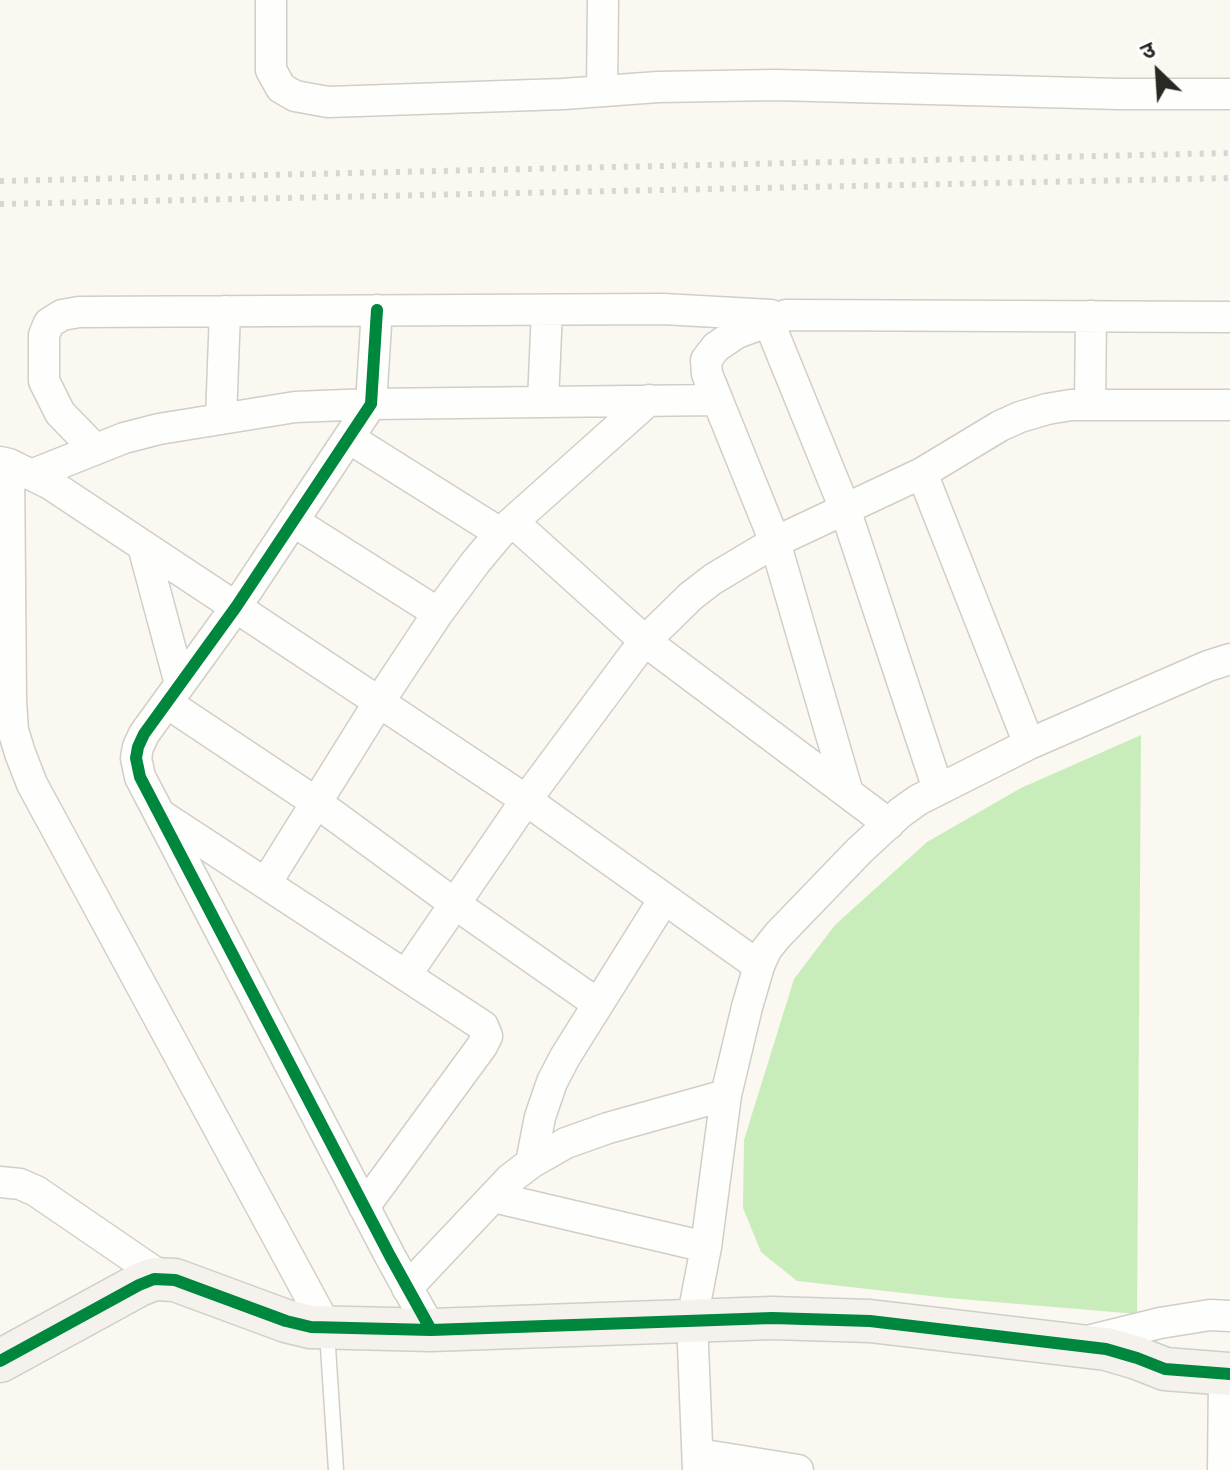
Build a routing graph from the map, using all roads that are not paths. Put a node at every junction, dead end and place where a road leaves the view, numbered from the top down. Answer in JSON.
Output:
{"nodes":[{"id":1,"x":271,"y":0,"type":"edge"},
{"id":2,"x":603,"y":0,"type":"edge"},
{"id":3,"x":602,"y":91,"type":"junction"},
{"id":4,"x":1230,"y":94,"type":"edge"},
{"id":5,"x":377,"y":310,"type":"junction"},
{"id":6,"x":547,"y":310,"type":"junction"},
{"id":7,"x":225,"y":311,"type":"junction"},
{"id":8,"x":1091,"y":316,"type":"junction"},
{"id":9,"x":1230,"y":317,"type":"edge"},
{"id":10,"x":777,"y":318,"type":"junction"},
{"id":11,"x":649,"y":400,"type":"junction"},
{"id":12,"x":717,"y":400,"type":"junction"},
{"id":13,"x":543,"y":402,"type":"junction"},
{"id":14,"x":371,"y":404,"type":"junction"},
{"id":15,"x":1090,"y":405,"type":"junction"},
{"id":16,"x":1230,"y":405,"type":"edge"},
{"id":17,"x":221,"y":419,"type":"junction"},
{"id":18,"x":349,"y":438,"type":"junction"},
{"id":19,"x":95,"y":449,"type":"junction"},
{"id":20,"x":13,"y":467,"type":"edge"},
{"id":21,"x":922,"y":473,"type":"junction"},
{"id":22,"x":845,"y":509,"type":"junction"},
{"id":23,"x":293,"y":521,"type":"junction"},
{"id":24,"x":507,"y":527,"type":"junction"},
{"id":25,"x":775,"y":542,"type":"junction"},
{"id":26,"x":143,"y":546,"type":"junction"},
{"id":27,"x":236,"y":607,"type":"junction"},
{"id":28,"x":438,"y":613,"type":"junction"},
{"id":29,"x":645,"y":641,"type":"junction"},
{"id":30,"x":1230,"y":659,"type":"edge"},
{"id":31,"x":173,"y":694,"type":"junction"},
{"id":32,"x":379,"y":702,"type":"junction"},
{"id":33,"x":1029,"y":744,"type":"junction"},
{"id":34,"x":938,"y":789,"type":"junction"},
{"id":35,"x":848,"y":793,"type":"junction"},
{"id":36,"x":526,"y":800,"type":"junction"},
{"id":37,"x":317,"y":803,"type":"junction"},
{"id":38,"x":160,"y":814,"type":"junction"},
{"id":39,"x":889,"y":824,"type":"junction"},
{"id":40,"x":266,"y":883,"type":"junction"},
{"id":41,"x":664,"y":899,"type":"junction"},
{"id":42,"x":455,"y":904,"type":"junction"},
{"id":43,"x":759,"y":966,"type":"junction"},
{"id":44,"x":406,"y":975,"type":"junction"},
{"id":45,"x":598,"y":1004,"type":"junction"},
{"id":46,"x":726,"y":1095,"type":"junction"},
{"id":47,"x":531,"y":1163,"type":"junction"},
{"id":48,"x":0,"y":1182,"type":"edge"},
{"id":49,"x":493,"y":1197,"type":"junction"},
{"id":50,"x":364,"y":1207,"type":"junction"},
{"id":51,"x":706,"y":1247,"type":"junction"},
{"id":52,"x":166,"y":1280,"type":"junction"},
{"id":53,"x":407,"y":1288,"type":"junction"},
{"id":54,"x":1230,"y":1316,"type":"edge"},
{"id":55,"x":692,"y":1320,"type":"junction"},
{"id":56,"x":327,"y":1328,"type":"junction"},
{"id":57,"x":431,"y":1330,"type":"junction"},
{"id":58,"x":1069,"y":1345,"type":"junction"},
{"id":59,"x":0,"y":1361,"type":"edge"},
{"id":60,"x":1218,"y":1365,"type":"edge"},
{"id":61,"x":698,"y":1462,"type":"edge"},
{"id":62,"x":336,"y":1470,"type":"edge"},
{"id":63,"x":798,"y":1470,"type":"edge"},
{"id":64,"x":1223,"y":1470,"type":"edge"}],
"edges":[{"from":1,"to":3,"type":"street"},
{"from":2,"to":3,"type":"street"},
{"from":3,"to":4,"type":"street"},
{"from":5,"to":6,"type":"street"},
{"from":5,"to":7,"type":"street"},
{"from":5,"to":14,"type":"street"},
{"from":6,"to":10,"type":"street"},
{"from":6,"to":13,"type":"street"},
{"from":7,"to":17,"type":"street"},
{"from":7,"to":19,"type":"street"},
{"from":8,"to":9,"type":"street"},
{"from":8,"to":10,"type":"street"},
{"from":8,"to":15,"type":"street"},
{"from":10,"to":12,"type":"street"},
{"from":10,"to":22,"type":"street"},
{"from":11,"to":12,"type":"street"},
{"from":11,"to":13,"type":"street"},
{"from":11,"to":24,"type":"street"},
{"from":12,"to":25,"type":"street"},
{"from":13,"to":14,"type":"street"},
{"from":14,"to":17,"type":"street"},
{"from":14,"to":18,"type":"street"},
{"from":15,"to":16,"type":"street"},
{"from":15,"to":21,"type":"street"},
{"from":17,"to":19,"type":"street"},
{"from":18,"to":23,"type":"street"},
{"from":18,"to":24,"type":"street"},
{"from":19,"to":20,"type":"street"},
{"from":20,"to":26,"type":"street"},
{"from":20,"to":56,"type":"street"},
{"from":21,"to":22,"type":"street"},
{"from":21,"to":33,"type":"street"},
{"from":22,"to":25,"type":"street"},
{"from":22,"to":34,"type":"street"},
{"from":23,"to":27,"type":"street"},
{"from":23,"to":28,"type":"street"},
{"from":24,"to":28,"type":"street"},
{"from":24,"to":29,"type":"street"},
{"from":25,"to":29,"type":"street"},
{"from":25,"to":35,"type":"street"},
{"from":26,"to":27,"type":"street"},
{"from":26,"to":31,"type":"street"},
{"from":27,"to":31,"type":"street"},
{"from":27,"to":32,"type":"street"},
{"from":28,"to":32,"type":"street"},
{"from":29,"to":35,"type":"street"},
{"from":29,"to":36,"type":"street"},
{"from":30,"to":33,"type":"street"},
{"from":31,"to":37,"type":"street"},
{"from":31,"to":38,"type":"street"},
{"from":32,"to":36,"type":"street"},
{"from":32,"to":37,"type":"street"},
{"from":33,"to":34,"type":"street"},
{"from":34,"to":39,"type":"street"},
{"from":35,"to":39,"type":"street"},
{"from":36,"to":41,"type":"street"},
{"from":36,"to":42,"type":"street"},
{"from":37,"to":40,"type":"street"},
{"from":37,"to":42,"type":"street"},
{"from":38,"to":40,"type":"street"},
{"from":38,"to":50,"type":"street"},
{"from":39,"to":43,"type":"street"},
{"from":40,"to":44,"type":"street"},
{"from":41,"to":43,"type":"street"},
{"from":41,"to":45,"type":"street"},
{"from":42,"to":44,"type":"street"},
{"from":42,"to":45,"type":"street"},
{"from":43,"to":46,"type":"street"},
{"from":44,"to":50,"type":"street"},
{"from":45,"to":47,"type":"street"},
{"from":46,"to":47,"type":"street"},
{"from":46,"to":51,"type":"street"},
{"from":47,"to":49,"type":"street"},
{"from":48,"to":52,"type":"street"},
{"from":49,"to":51,"type":"street"},
{"from":49,"to":53,"type":"street"},
{"from":50,"to":53,"type":"street"},
{"from":51,"to":55,"type":"street"},
{"from":52,"to":56,"type":"street"},
{"from":52,"to":59,"type":"street"},
{"from":53,"to":57,"type":"street"},
{"from":54,"to":58,"type":"street"},
{"from":55,"to":57,"type":"street"},
{"from":55,"to":58,"type":"street"},
{"from":55,"to":61,"type":"street"},
{"from":56,"to":57,"type":"street"},
{"from":56,"to":62,"type":"lane"},
{"from":58,"to":60,"type":"street"},
{"from":60,"to":64,"type":"street"},
{"from":61,"to":63,"type":"street"}]}
